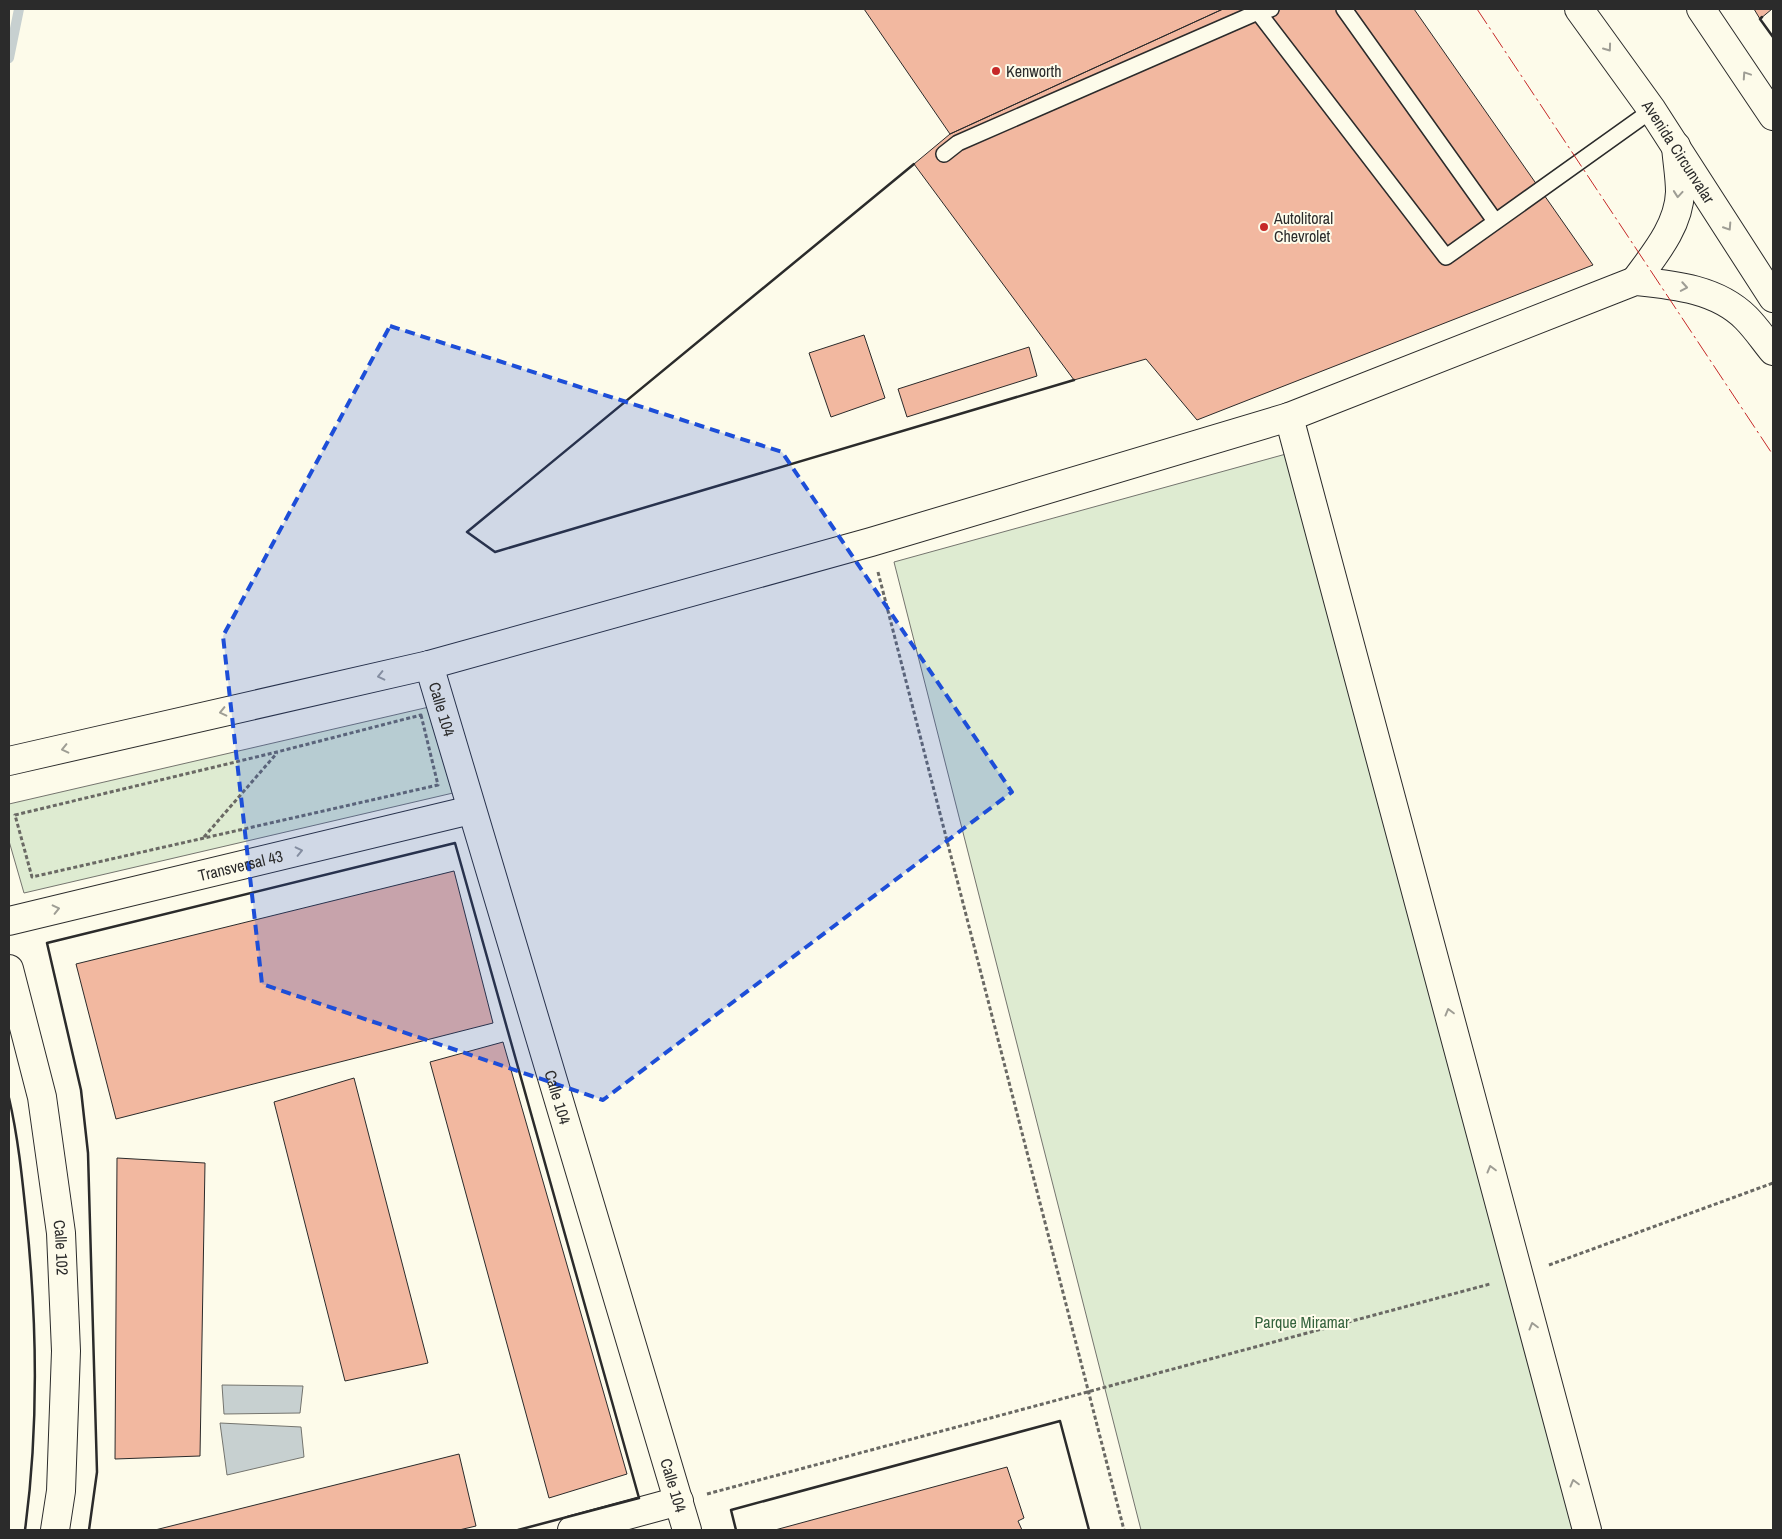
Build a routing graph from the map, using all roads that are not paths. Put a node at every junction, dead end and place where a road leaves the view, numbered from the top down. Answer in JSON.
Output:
{"nodes":[{"id":1,"x":1344,"y":9,"type":"edge"},
{"id":2,"x":1579,"y":9,"type":"edge"},
{"id":3,"x":1701,"y":9,"type":"edge"},
{"id":4,"x":1264,"y":11,"type":"edge"},
{"id":5,"x":1652,"y":110,"type":"junction"},
{"id":6,"x":1773,"y":116,"type":"edge"},
{"id":7,"x":1676,"y":146,"type":"junction"},
{"id":8,"x":944,"y":154,"type":"dead end"},
{"id":9,"x":1494,"y":221,"type":"junction"},
{"id":10,"x":1635,"y":281,"type":"junction"},
{"id":11,"x":1773,"y":298,"type":"edge"},
{"id":12,"x":1773,"y":351,"type":"edge"},
{"id":13,"x":1289,"y":417,"type":"junction"},
{"id":14,"x":429,"y":665,"type":"junction"},
{"id":15,"x":9,"y":762,"type":"edge"},
{"id":16,"x":471,"y":810,"type":"junction"},
{"id":17,"x":9,"y":920,"type":"edge"},
{"id":18,"x":9,"y":969,"type":"edge"},
{"id":19,"x":679,"y":1502,"type":"junction"},
{"id":20,"x":55,"y":1530,"type":"edge"},
{"id":21,"x":572,"y":1530,"type":"edge"},
{"id":22,"x":687,"y":1530,"type":"edge"},
{"id":23,"x":1587,"y":1530,"type":"edge"}],
"edges":[{"from":1,"to":9,"type":"lane"},
{"from":2,"to":5,"type":"main road","name":"Avenida Circunvalar","one_way":true},
{"from":6,"to":3,"type":"main road","one_way":true},
{"from":4,"to":8,"type":"lane"},
{"from":4,"to":9,"type":"lane"},
{"from":5,"to":7,"type":"main road","name":"Avenida Circunvalar"},
{"from":5,"to":9,"type":"lane"},
{"from":7,"to":10,"type":"main road","one_way":true},
{"from":7,"to":11,"type":"main road","name":"Avenida Circunvalar","one_way":true},
{"from":10,"to":12,"type":"main road","one_way":true},
{"from":10,"to":13,"type":"main road"},
{"from":13,"to":14,"type":"main road"},
{"from":23,"to":13,"type":"main road","one_way":true},
{"from":14,"to":15,"type":"main road","one_way":true},
{"from":14,"to":16,"type":"main road","name":"Calle 104"},
{"from":17,"to":16,"type":"main road","name":"Transversal 43","one_way":true},
{"from":16,"to":19,"type":"main road","name":"Calle 104"},
{"from":18,"to":20,"type":"main road","name":"Calle 102"},
{"from":19,"to":21,"type":"main road"},
{"from":19,"to":22,"type":"main road","name":"Calle 104"}]}
